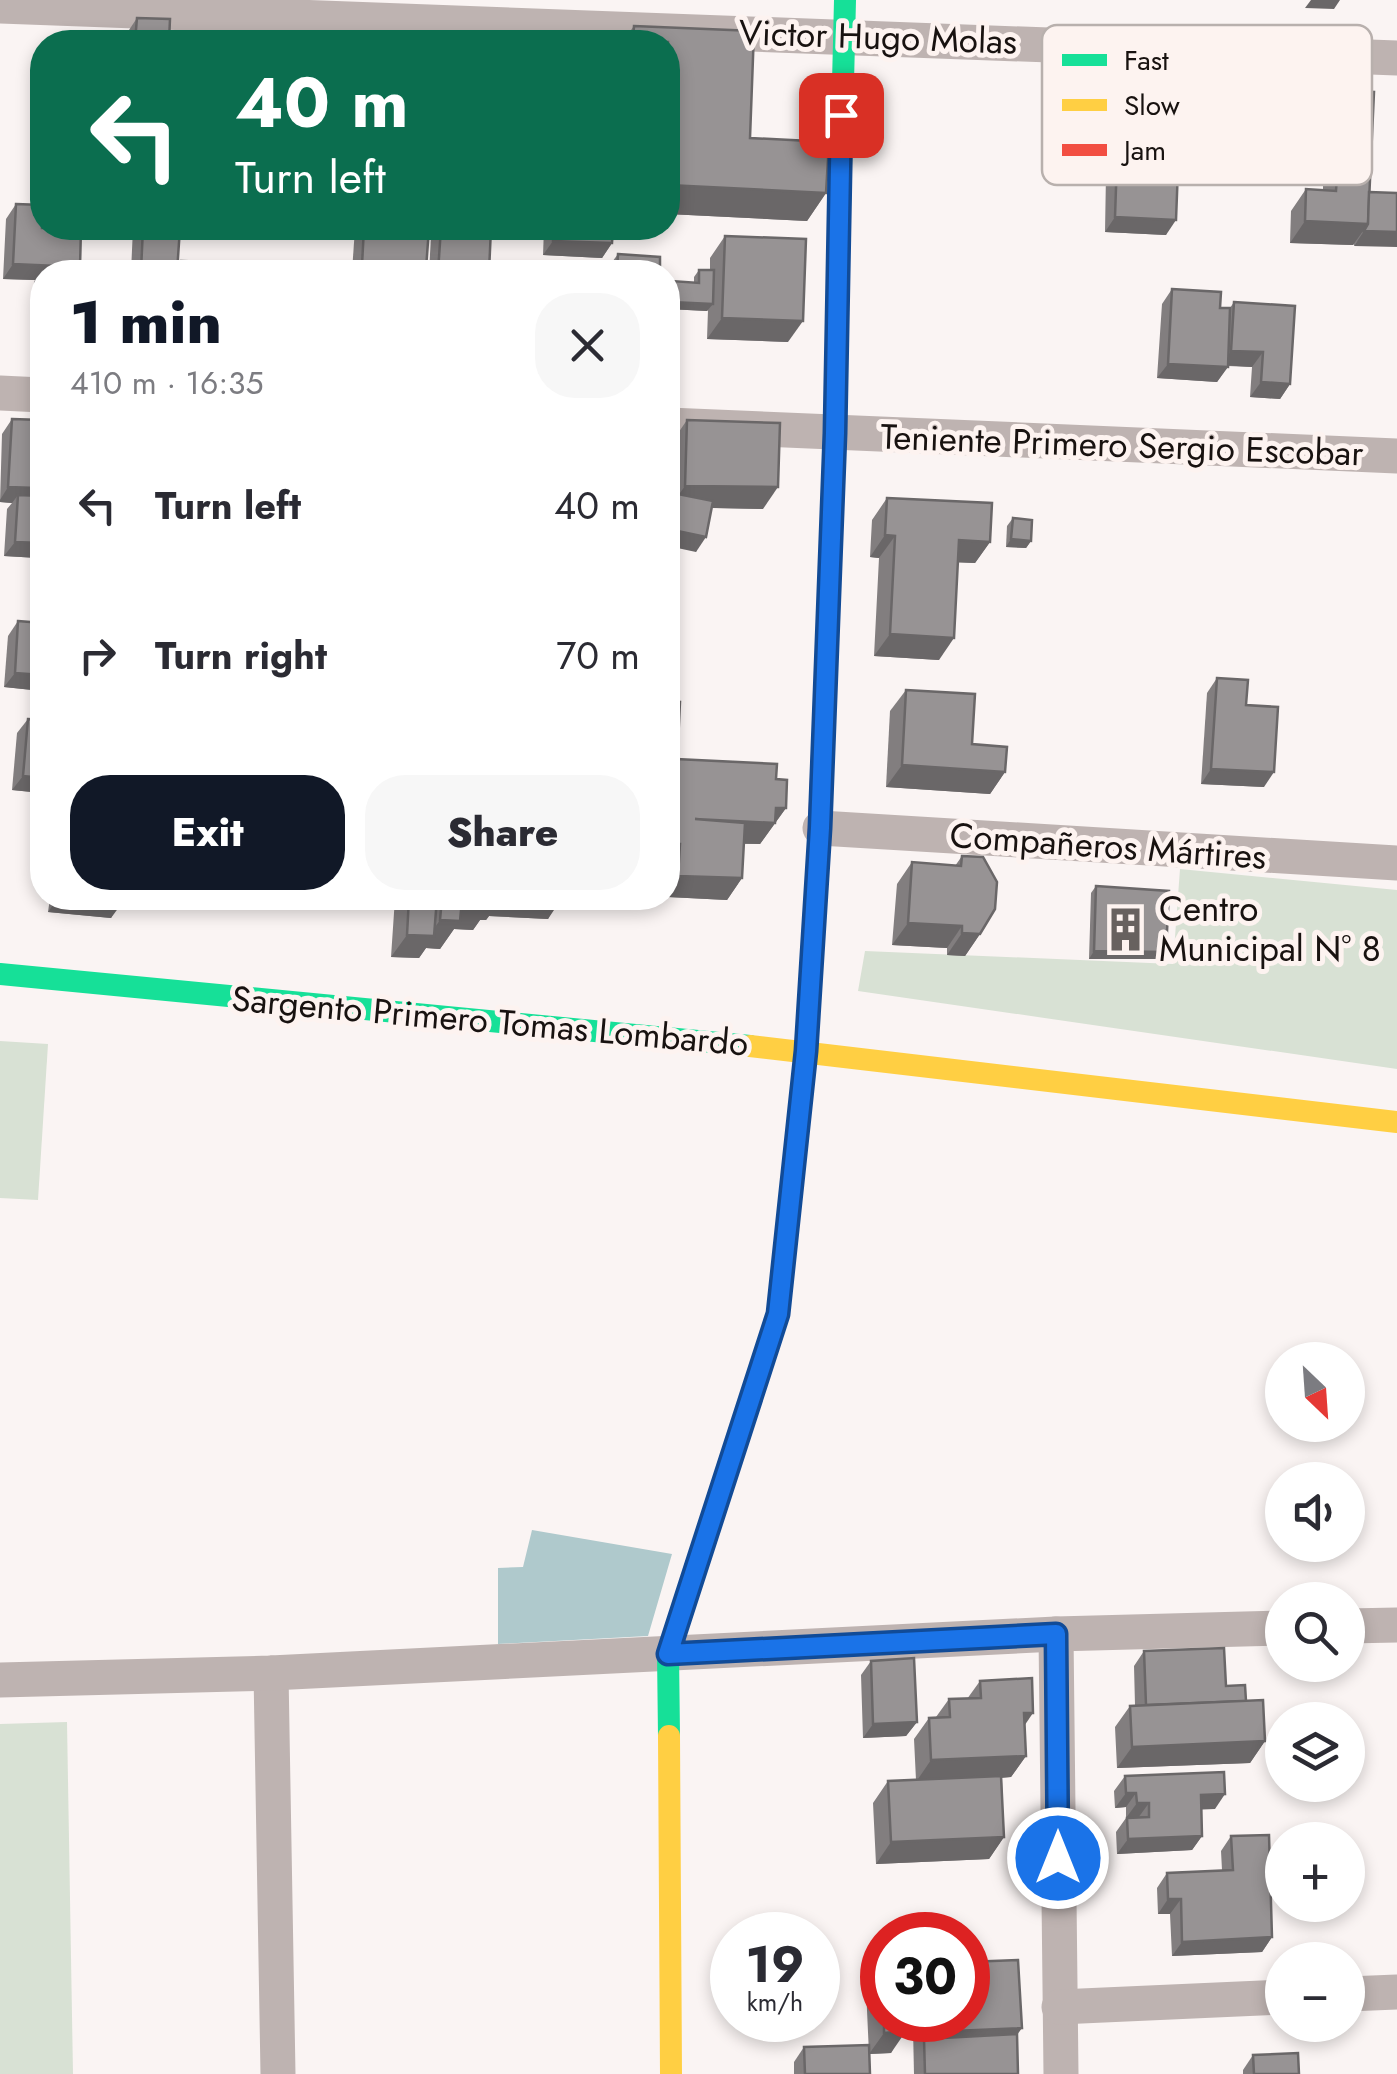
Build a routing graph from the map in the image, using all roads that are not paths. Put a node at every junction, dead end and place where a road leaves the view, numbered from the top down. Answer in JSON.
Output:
{"nodes":[{"id":1,"x":846,"y":0,"type":"edge"},
{"id":2,"x":0,"y":6,"type":"edge"},
{"id":3,"x":843,"y":35,"type":"junction"},
{"id":4,"x":1042,"y":43,"type":"edge"},
{"id":5,"x":1372,"y":57,"type":"edge"},
{"id":6,"x":1397,"y":58,"type":"edge"},
{"id":7,"x":0,"y":393,"type":"edge"},
{"id":8,"x":30,"y":394,"type":"edge"},
{"id":9,"x":680,"y":426,"type":"edge"},
{"id":10,"x":835,"y":433,"type":"junction"},
{"id":11,"x":1397,"y":456,"type":"edge"},
{"id":12,"x":820,"y":828,"type":"junction"},
{"id":13,"x":1397,"y":863,"type":"edge"},
{"id":14,"x":0,"y":974,"type":"edge"},
{"id":15,"x":806,"y":1051,"type":"junction"},
{"id":16,"x":1397,"y":1122,"type":"edge"},
{"id":17,"x":1397,"y":1625,"type":"edge"},
{"id":18,"x":1365,"y":1626,"type":"edge"},
{"id":19,"x":1265,"y":1628,"type":"edge"},
{"id":20,"x":1056,"y":1634,"type":"junction"},
{"id":21,"x":668,"y":1654,"type":"junction"},
{"id":22,"x":271,"y":1673,"type":"junction"},
{"id":23,"x":0,"y":1680,"type":"edge"},
{"id":24,"x":1397,"y":1992,"type":"edge"},
{"id":25,"x":1365,"y":1993,"type":"edge"},
{"id":26,"x":1265,"y":1998,"type":"edge"},
{"id":27,"x":1059,"y":2007,"type":"junction"},
{"id":28,"x":278,"y":2074,"type":"edge"},
{"id":29,"x":671,"y":2074,"type":"edge"},
{"id":30,"x":1061,"y":2074,"type":"edge"}],
"edges":[{"from":1,"to":3,"type":"street"},
{"from":2,"to":3,"type":"street","name":"Victor Hugo Molas"},
{"from":3,"to":4,"type":"street","name":"Victor Hugo Molas"},
{"from":3,"to":10,"type":"street"},
{"from":5,"to":6,"type":"street","name":"Victor Hugo Molas"},
{"from":7,"to":8,"type":"street"},
{"from":9,"to":10,"type":"street","name":"Teniente Primero Sergio Escobar"},
{"from":10,"to":11,"type":"street","name":"Teniente Primero Sergio Escobar"},
{"from":10,"to":12,"type":"street"},
{"from":12,"to":13,"type":"street","name":"Compañeros Mártires"},
{"from":12,"to":15,"type":"street"},
{"from":14,"to":15,"type":"street","name":"Sargento Primero Tomas Lombardo"},
{"from":15,"to":16,"type":"street","name":"Sargento Primero Tomas Lombardo"},
{"from":15,"to":21,"type":"street"},
{"from":17,"to":18,"type":"street"},
{"from":19,"to":20,"type":"street"},
{"from":20,"to":21,"type":"street"},
{"from":20,"to":27,"type":"street"},
{"from":21,"to":22,"type":"street"},
{"from":21,"to":29,"type":"street"},
{"from":22,"to":23,"type":"street"},
{"from":22,"to":28,"type":"street"},
{"from":24,"to":25,"type":"street"},
{"from":26,"to":27,"type":"street"},
{"from":27,"to":30,"type":"street"}]}
